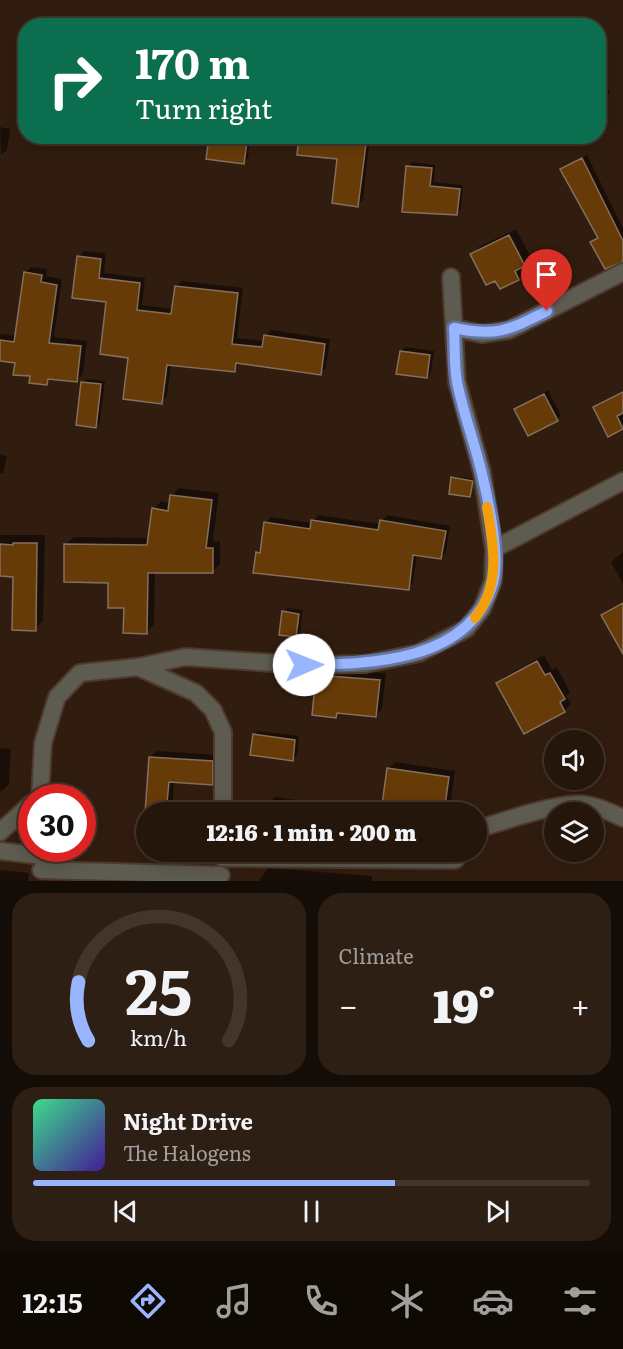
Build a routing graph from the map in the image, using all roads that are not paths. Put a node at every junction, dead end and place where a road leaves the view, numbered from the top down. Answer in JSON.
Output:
{"nodes":[{"id":1,"x":623,"y":272,"type":"edge"},
{"id":2,"x":451,"y":277,"type":"dead end"},
{"id":3,"x":454,"y":328,"type":"junction"},
{"id":4,"x":623,"y":481,"type":"edge"},
{"id":5,"x":494,"y":549,"type":"junction"},
{"id":6,"x":138,"y":667,"type":"junction"},
{"id":7,"x":39,"y":784,"type":"edge"},
{"id":8,"x":223,"y":802,"type":"edge"},
{"id":9,"x":18,"y":816,"type":"edge"},
{"id":10,"x":623,"y":818,"type":"edge"},
{"id":11,"x":487,"y":826,"type":"edge"},
{"id":12,"x":0,"y":832,"type":"edge"},
{"id":13,"x":0,"y":851,"type":"edge"},
{"id":14,"x":222,"y":862,"type":"edge"},
{"id":15,"x":42,"y":864,"type":"edge"},
{"id":16,"x":222,"y":878,"type":"edge"}],
"edges":[{"from":1,"to":3,"type":"street"},
{"from":2,"to":3,"type":"street"},
{"from":3,"to":5,"type":"street"},
{"from":4,"to":5,"type":"street"},
{"from":5,"to":6,"type":"street"},
{"from":6,"to":7,"type":"street"},
{"from":6,"to":8,"type":"street"},
{"from":9,"to":12,"type":"street"},
{"from":10,"to":11,"type":"street"},
{"from":13,"to":15,"type":"street"},
{"from":14,"to":16,"type":"street"},
{"from":15,"to":16,"type":"street"}]}
